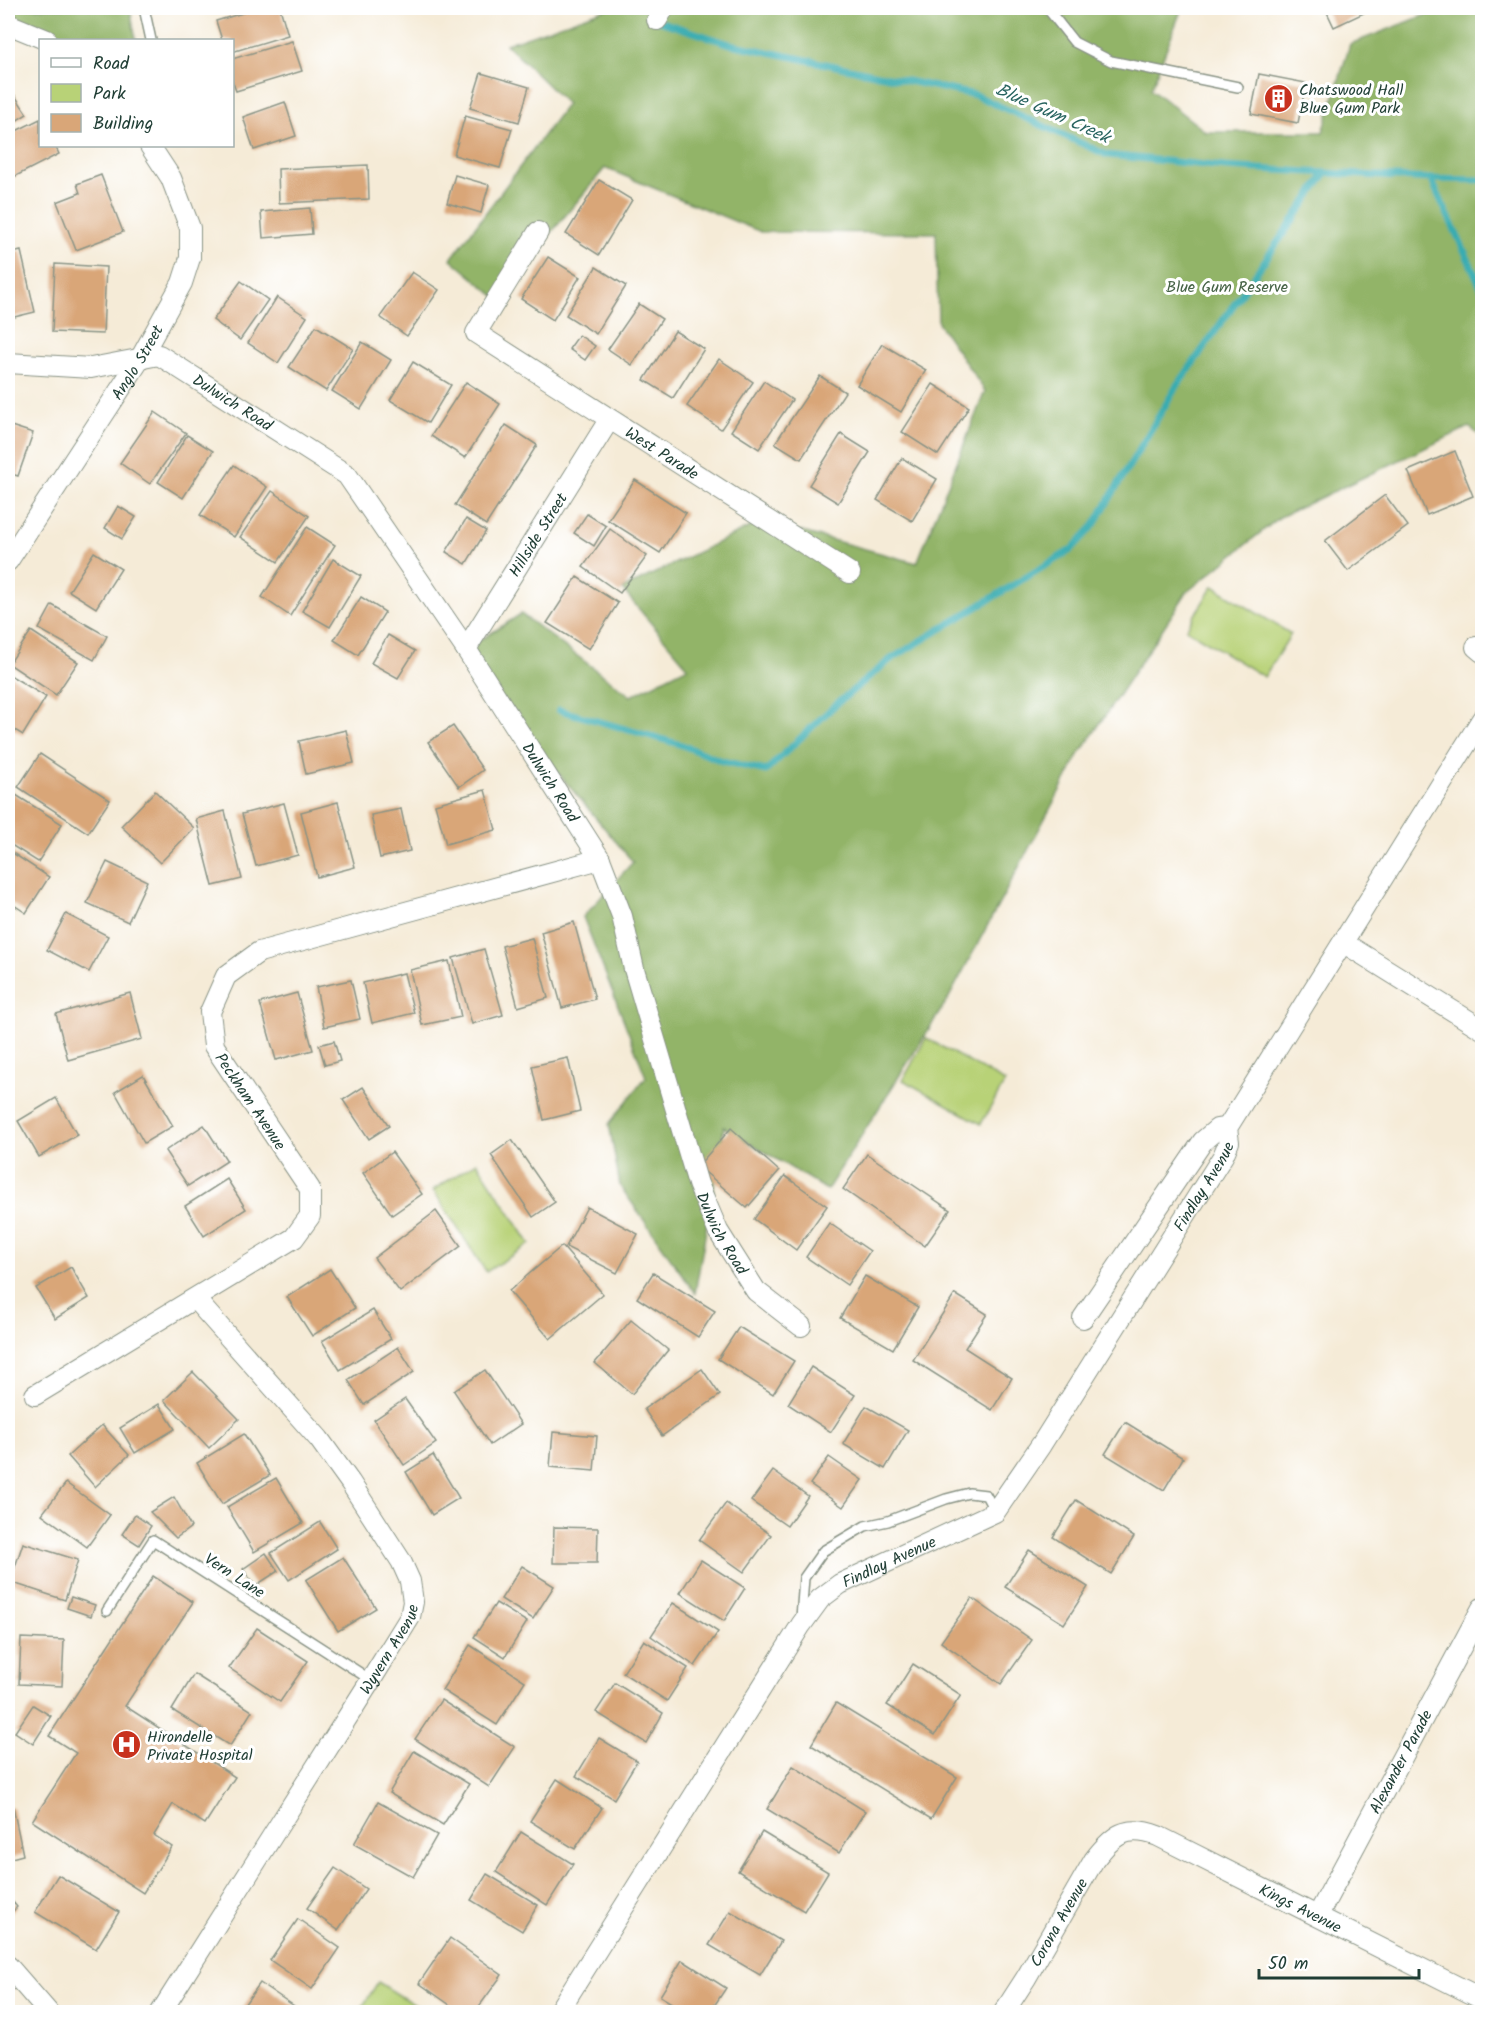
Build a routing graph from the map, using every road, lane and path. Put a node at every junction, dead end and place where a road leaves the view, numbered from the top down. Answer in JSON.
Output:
{"nodes":[{"id":1,"x":144,"y":8,"type":"edge"},
{"id":2,"x":1047,"y":8,"type":"edge"},
{"id":3,"x":8,"y":24,"type":"edge"},
{"id":4,"x":46,"y":39,"type":"edge"},
{"id":5,"x":151,"y":39,"type":"edge"},
{"id":6,"x":1238,"y":87,"type":"dead end"},
{"id":7,"x":152,"y":147,"type":"edge"},
{"id":8,"x":538,"y":232,"type":"dead end"},
{"id":9,"x":140,"y":359,"type":"junction"},
{"id":10,"x":8,"y":363,"type":"edge"},
{"id":11,"x":609,"y":420,"type":"junction"},
{"id":12,"x":8,"y":561,"type":"edge"},
{"id":13,"x":850,"y":573,"type":"dead end"},
{"id":14,"x":466,"y":649,"type":"junction"},
{"id":15,"x":1482,"y":719,"type":"edge"},
{"id":16,"x":600,"y":859,"type":"junction"},
{"id":17,"x":1344,"y":943,"type":"junction"},
{"id":18,"x":1482,"y":1029,"type":"edge"},
{"id":19,"x":1227,"y":1128,"type":"junction"},
{"id":20,"x":195,"y":1299,"type":"junction"},
{"id":21,"x":1083,"y":1318,"type":"dead end"},
{"id":22,"x":801,"y":1326,"type":"dead end"},
{"id":23,"x":35,"y":1395,"type":"dead end"},
{"id":24,"x":995,"y":1512,"type":"junction"},
{"id":25,"x":1482,"y":1608,"type":"edge"},
{"id":26,"x":107,"y":1611,"type":"dead end"},
{"id":27,"x":801,"y":1625,"type":"junction"},
{"id":28,"x":371,"y":1680,"type":"junction"},
{"id":29,"x":1116,"y":1836,"type":"joint"},
{"id":30,"x":1318,"y":1916,"type":"junction"},
{"id":31,"x":8,"y":1966,"type":"edge"},
{"id":32,"x":1482,"y":1999,"type":"edge"},
{"id":33,"x":48,"y":2013,"type":"edge"},
{"id":34,"x":161,"y":2013,"type":"edge"},
{"id":35,"x":558,"y":2013,"type":"edge"},
{"id":36,"x":1004,"y":2013,"type":"edge"}],
"edges":[{"from":1,"to":5,"type":"lane"},
{"from":2,"to":6,"type":"lane"},
{"from":3,"to":4,"type":"street"},
{"from":7,"to":9,"type":"street","name":"Anglo Street"},
{"from":8,"to":11,"type":"street","name":"West Parade"},
{"from":9,"to":10,"type":"street","name":"Dulwich Road"},
{"from":9,"to":12,"type":"street","name":"Anglo Street"},
{"from":9,"to":14,"type":"street","name":"Dulwich Road"},
{"from":11,"to":13,"type":"street","name":"West Parade"},
{"from":11,"to":14,"type":"street","name":"Hillside Street"},
{"from":14,"to":16,"type":"street","name":"Dulwich Road"},
{"from":15,"to":17,"type":"street","name":"Findlay Avenue"},
{"from":16,"to":20,"type":"street","name":"Peckham Avenue"},
{"from":16,"to":22,"type":"street","name":"Dulwich Road"},
{"from":17,"to":18,"type":"street"},
{"from":17,"to":19,"type":"street","name":"Findlay Avenue"},
{"from":19,"to":21,"type":"street","name":"Findlay Avenue"},
{"from":19,"to":24,"type":"street","name":"Findlay Avenue"},
{"from":20,"to":23,"type":"street","name":"Peckham Avenue"},
{"from":20,"to":28,"type":"street","name":"Wyvern Avenue"},
{"from":24,"to":27,"type":"street","name":"Findlay Avenue"},
{"from":24,"to":27,"type":"lane"},
{"from":25,"to":30,"type":"street","name":"Alexander Parade"},
{"from":26,"to":28,"type":"lane","name":"Vern Lane"},
{"from":27,"to":35,"type":"street","name":"Findlay Avenue"},
{"from":28,"to":34,"type":"street","name":"Wyvern Avenue"},
{"from":29,"to":30,"type":"street","name":"Kings Avenue"},
{"from":29,"to":36,"type":"street","name":"Corona Avenue"},
{"from":30,"to":32,"type":"street","name":"Kings Avenue"},
{"from":31,"to":33,"type":"street"}]}
